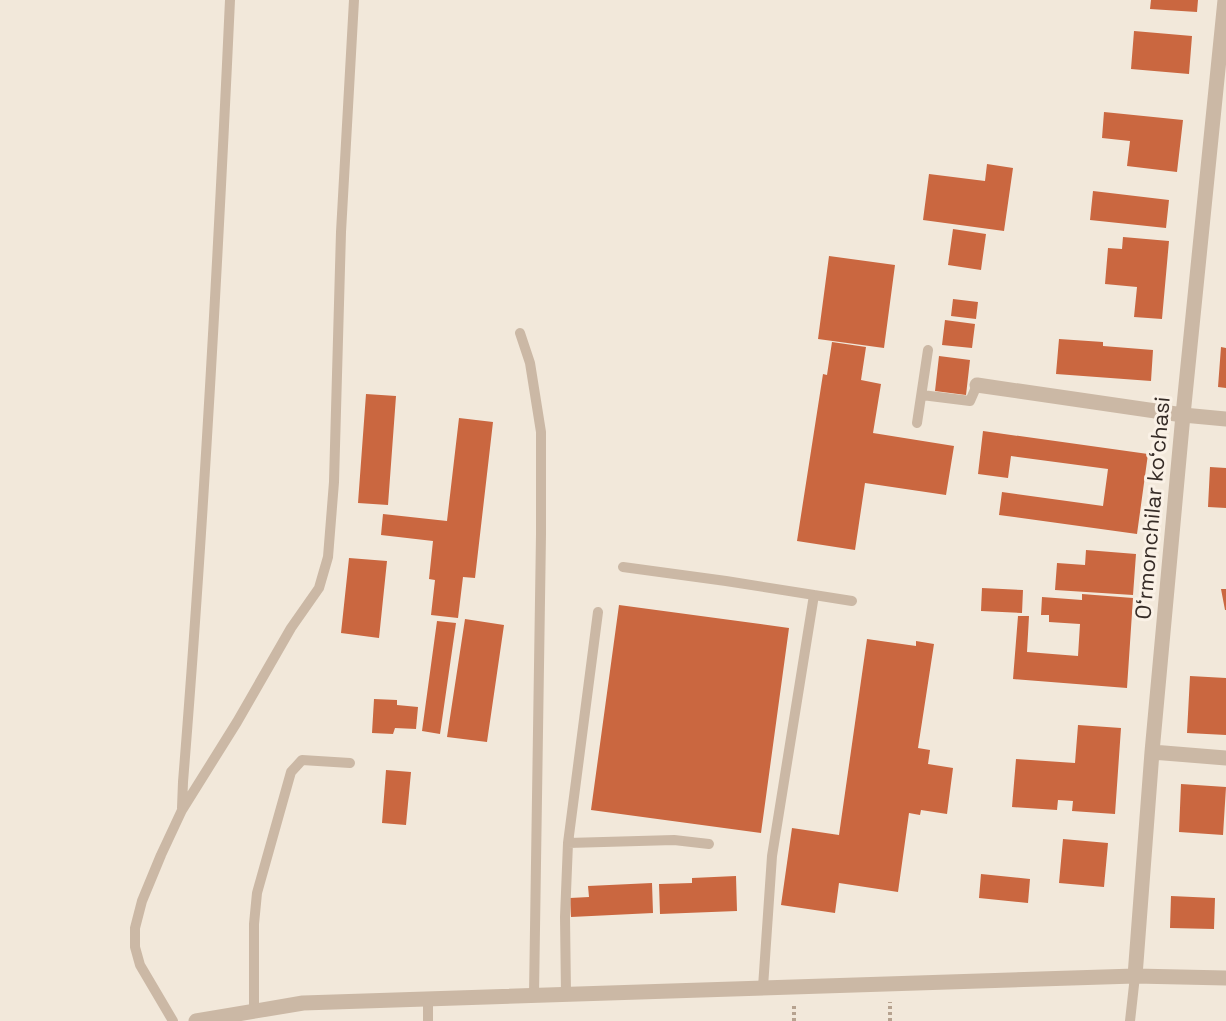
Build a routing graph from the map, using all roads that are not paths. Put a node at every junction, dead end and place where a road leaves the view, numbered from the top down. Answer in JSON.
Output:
{"nodes":[{"id":1,"x":230,"y":0,"type":"edge"},
{"id":2,"x":354,"y":0,"type":"edge"},
{"id":3,"x":1225,"y":0,"type":"edge"},
{"id":4,"x":520,"y":333,"type":"dead end"},
{"id":5,"x":928,"y":350,"type":"dead end"},
{"id":6,"x":977,"y":385,"type":"joint"},
{"id":7,"x":922,"y":395,"type":"junction"},
{"id":8,"x":1183,"y":415,"type":"junction"},
{"id":9,"x":1226,"y":420,"type":"edge"},
{"id":10,"x":917,"y":423,"type":"dead end"},
{"id":11,"x":623,"y":567,"type":"dead end"},
{"id":12,"x":813,"y":595,"type":"junction"},
{"id":13,"x":852,"y":601,"type":"dead end"},
{"id":14,"x":598,"y":612,"type":"dead end"},
{"id":15,"x":1152,"y":752,"type":"junction"},
{"id":16,"x":1226,"y":758,"type":"edge"},
{"id":17,"x":350,"y":763,"type":"dead end"},
{"id":18,"x":182,"y":810,"type":"junction"},
{"id":19,"x":568,"y":843,"type":"junction"},
{"id":20,"x":709,"y":844,"type":"dead end"},
{"id":21,"x":1135,"y":976,"type":"junction"},
{"id":22,"x":1226,"y":978,"type":"edge"},
{"id":23,"x":763,"y":987,"type":"junction"},
{"id":24,"x":566,"y":994,"type":"junction"},
{"id":25,"x":534,"y":995,"type":"junction"},
{"id":26,"x":428,"y":999,"type":"junction"},
{"id":27,"x":254,"y":1011,"type":"junction"},
{"id":28,"x":173,"y":1021,"type":"edge"},
{"id":29,"x":196,"y":1021,"type":"edge"},
{"id":30,"x":428,"y":1021,"type":"edge"},
{"id":31,"x":1130,"y":1021,"type":"edge"}],
"edges":[{"from":1,"to":18,"type":"lane"},
{"from":2,"to":18,"type":"lane"},
{"from":3,"to":8,"type":"street","name":"Oʻrmonchilar koʻchasi"},
{"from":4,"to":25,"type":"lane"},
{"from":5,"to":7,"type":"lane"},
{"from":6,"to":7,"type":"lane"},
{"from":6,"to":8,"type":"street"},
{"from":7,"to":10,"type":"lane"},
{"from":8,"to":9,"type":"street"},
{"from":8,"to":15,"type":"street","name":"Oʻrmonchilar koʻchasi"},
{"from":11,"to":12,"type":"lane"},
{"from":12,"to":13,"type":"lane"},
{"from":12,"to":23,"type":"lane"},
{"from":14,"to":19,"type":"lane"},
{"from":15,"to":16,"type":"street"},
{"from":15,"to":21,"type":"street","name":"Oʻrmonchilar koʻchasi"},
{"from":17,"to":27,"type":"lane"},
{"from":18,"to":28,"type":"lane"},
{"from":19,"to":20,"type":"lane"},
{"from":19,"to":24,"type":"lane"},
{"from":21,"to":22,"type":"street"},
{"from":21,"to":23,"type":"street"},
{"from":21,"to":31,"type":"lane","name":"Oʻrmonchilar koʻchasi"},
{"from":23,"to":24,"type":"street"},
{"from":24,"to":25,"type":"street"},
{"from":25,"to":26,"type":"street"},
{"from":26,"to":27,"type":"street"},
{"from":26,"to":30,"type":"lane"},
{"from":27,"to":29,"type":"street"}]}
